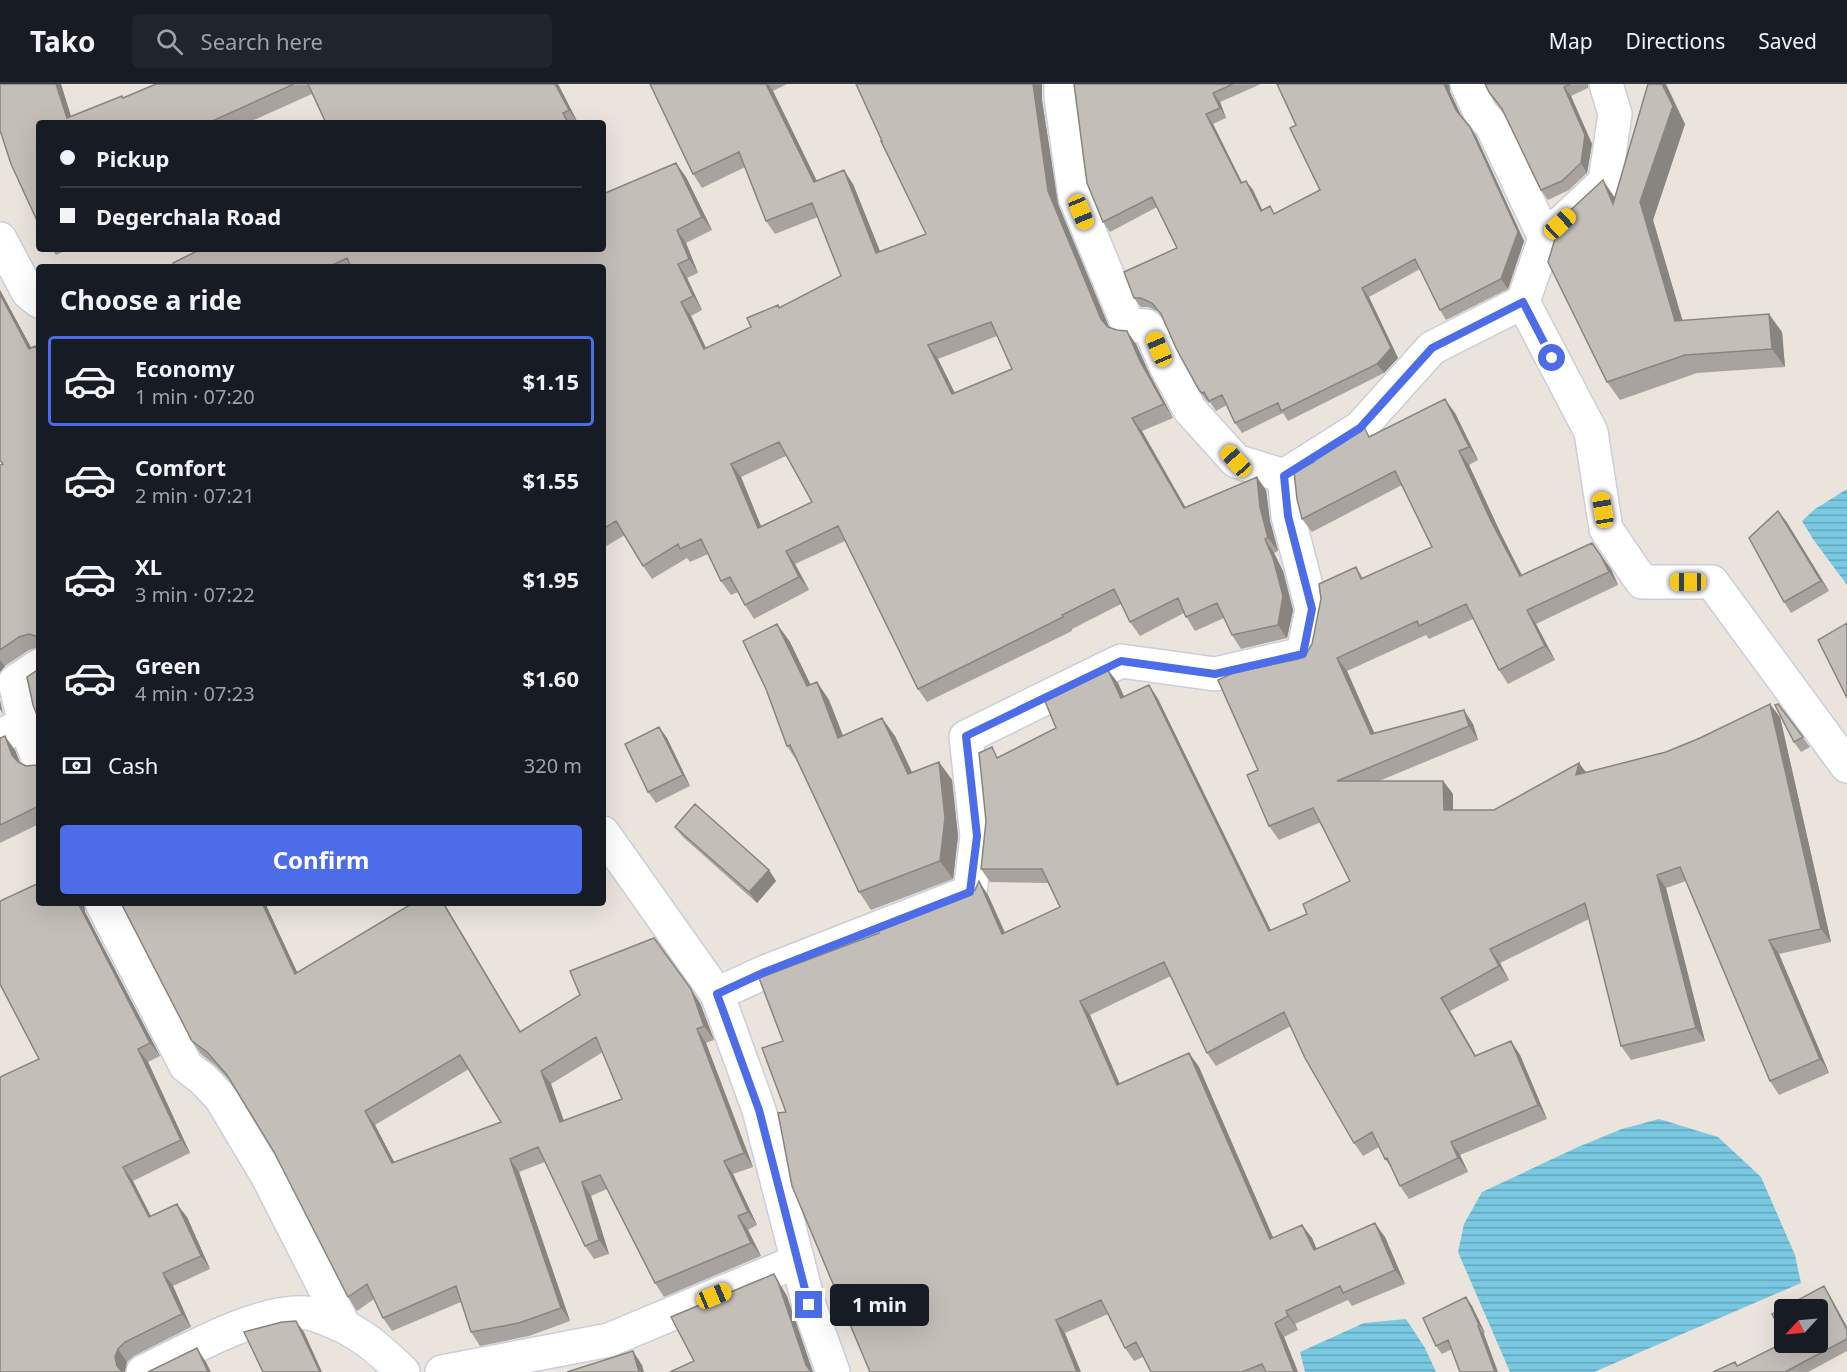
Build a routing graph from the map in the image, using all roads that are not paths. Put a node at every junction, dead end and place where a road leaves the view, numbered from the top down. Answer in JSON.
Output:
{"nodes":[{"id":1,"x":1061,"y":84,"type":"edge"},
{"id":2,"x":1467,"y":84,"type":"edge"},
{"id":3,"x":1606,"y":84,"type":"edge"},
{"id":4,"x":1545,"y":238,"type":"junction"},
{"id":5,"x":0,"y":239,"type":"edge"},
{"id":6,"x":36,"y":299,"type":"edge"},
{"id":7,"x":1523,"y":302,"type":"junction"},
{"id":8,"x":1284,"y":476,"type":"junction"},
{"id":9,"x":36,"y":668,"type":"edge"},
{"id":10,"x":12,"y":730,"type":"edge"},
{"id":11,"x":1844,"y":755,"type":"edge"},
{"id":12,"x":36,"y":758,"type":"edge"},
{"id":13,"x":606,"y":837,"type":"edge"},
{"id":14,"x":104,"y":906,"type":"edge"},
{"id":15,"x":717,"y":994,"type":"junction"},
{"id":16,"x":798,"y":1261,"type":"junction"},
{"id":17,"x":344,"y":1326,"type":"junction"},
{"id":18,"x":143,"y":1372,"type":"edge"},
{"id":19,"x":403,"y":1372,"type":"edge"},
{"id":20,"x":442,"y":1372,"type":"edge"},
{"id":21,"x":833,"y":1372,"type":"edge"}],
"edges":[{"from":1,"to":8,"type":"street"},
{"from":2,"to":4,"type":"street"},
{"from":3,"to":4,"type":"street"},
{"from":4,"to":7,"type":"street"},
{"from":5,"to":6,"type":"street"},
{"from":7,"to":8,"type":"street"},
{"from":7,"to":11,"type":"street"},
{"from":8,"to":15,"type":"street"},
{"from":9,"to":10,"type":"street"},
{"from":10,"to":12,"type":"street"},
{"from":13,"to":15,"type":"street"},
{"from":14,"to":17,"type":"street"},
{"from":15,"to":16,"type":"street"},
{"from":16,"to":20,"type":"street"},
{"from":16,"to":21,"type":"street"},
{"from":17,"to":18,"type":"street"},
{"from":17,"to":19,"type":"street"}]}
